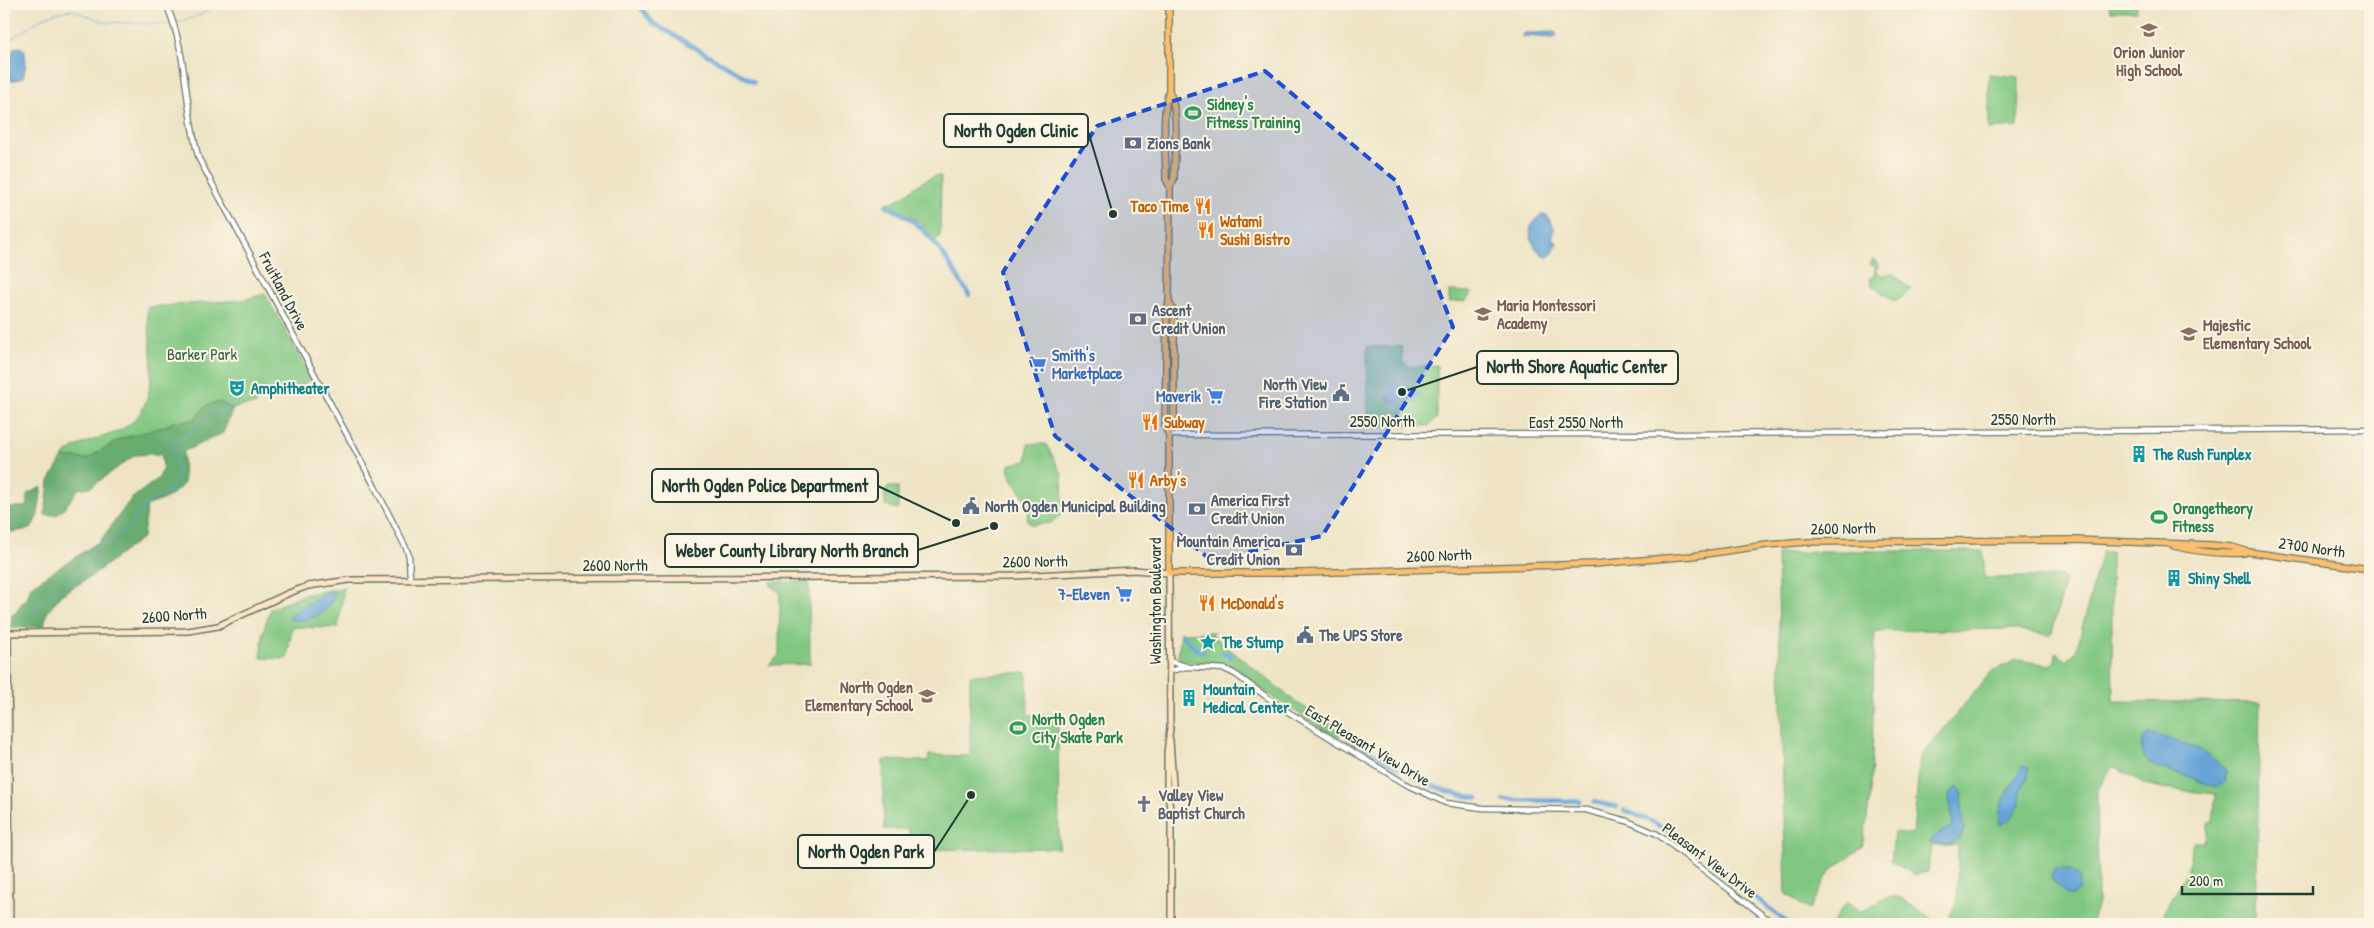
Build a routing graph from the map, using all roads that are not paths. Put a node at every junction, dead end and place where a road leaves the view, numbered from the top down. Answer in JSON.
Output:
{"nodes":[{"id":1,"x":166,"y":4,"type":"edge"},
{"id":2,"x":1169,"y":4,"type":"edge"},
{"id":3,"x":1170,"y":302,"type":"junction"},
{"id":4,"x":2370,"y":430,"type":"edge"},
{"id":5,"x":1475,"y":434,"type":"joint"},
{"id":6,"x":1676,"y":434,"type":"joint"},
{"id":7,"x":1168,"y":435,"type":"junction"},
{"id":8,"x":2074,"y":540,"type":"joint"},
{"id":9,"x":2370,"y":569,"type":"edge"},
{"id":10,"x":1169,"y":573,"type":"junction"},
{"id":11,"x":410,"y":579,"type":"junction"},
{"id":12,"x":6,"y":633,"type":"edge"},
{"id":13,"x":1169,"y":661,"type":"junction"},
{"id":14,"x":1188,"y":667,"type":"junction"},
{"id":15,"x":1170,"y":671,"type":"junction"},
{"id":16,"x":1627,"y":821,"type":"joint"},
{"id":17,"x":10,"y":924,"type":"edge"},
{"id":18,"x":1171,"y":924,"type":"edge"},
{"id":19,"x":1774,"y":924,"type":"edge"}],
"edges":[{"from":1,"to":11,"type":"street","name":"Fruitland Drive"},
{"from":2,"to":3,"type":"main road"},
{"from":3,"to":7,"type":"main road","name":"Washington Boulevard"},
{"from":3,"to":7,"type":"main road"},
{"from":4,"to":6,"type":"street","name":"2550 North"},
{"from":5,"to":6,"type":"street","name":"East 2550 North"},
{"from":5,"to":7,"type":"street","name":"2550 North"},
{"from":7,"to":10,"type":"main road","name":"Washington Boulevard"},
{"from":8,"to":9,"type":"main road","name":"2700 North"},
{"from":8,"to":10,"type":"main road","name":"2600 North"},
{"from":10,"to":11,"type":"main road","name":"2600 North"},
{"from":10,"to":13,"type":"main road","name":"Washington Boulevard"},
{"from":11,"to":12,"type":"main road","name":"2600 North"},
{"from":12,"to":17,"type":"main road"},
{"from":13,"to":14,"type":"street","name":"East Pleasant View Drive"},
{"from":13,"to":15,"type":"main road","name":"Washington Boulevard"},
{"from":14,"to":15,"type":"street"},
{"from":14,"to":16,"type":"street","name":"East Pleasant View Drive"},
{"from":15,"to":18,"type":"main road","name":"Washington Boulevard"},
{"from":16,"to":19,"type":"street","name":"Pleasant View Drive"}]}
